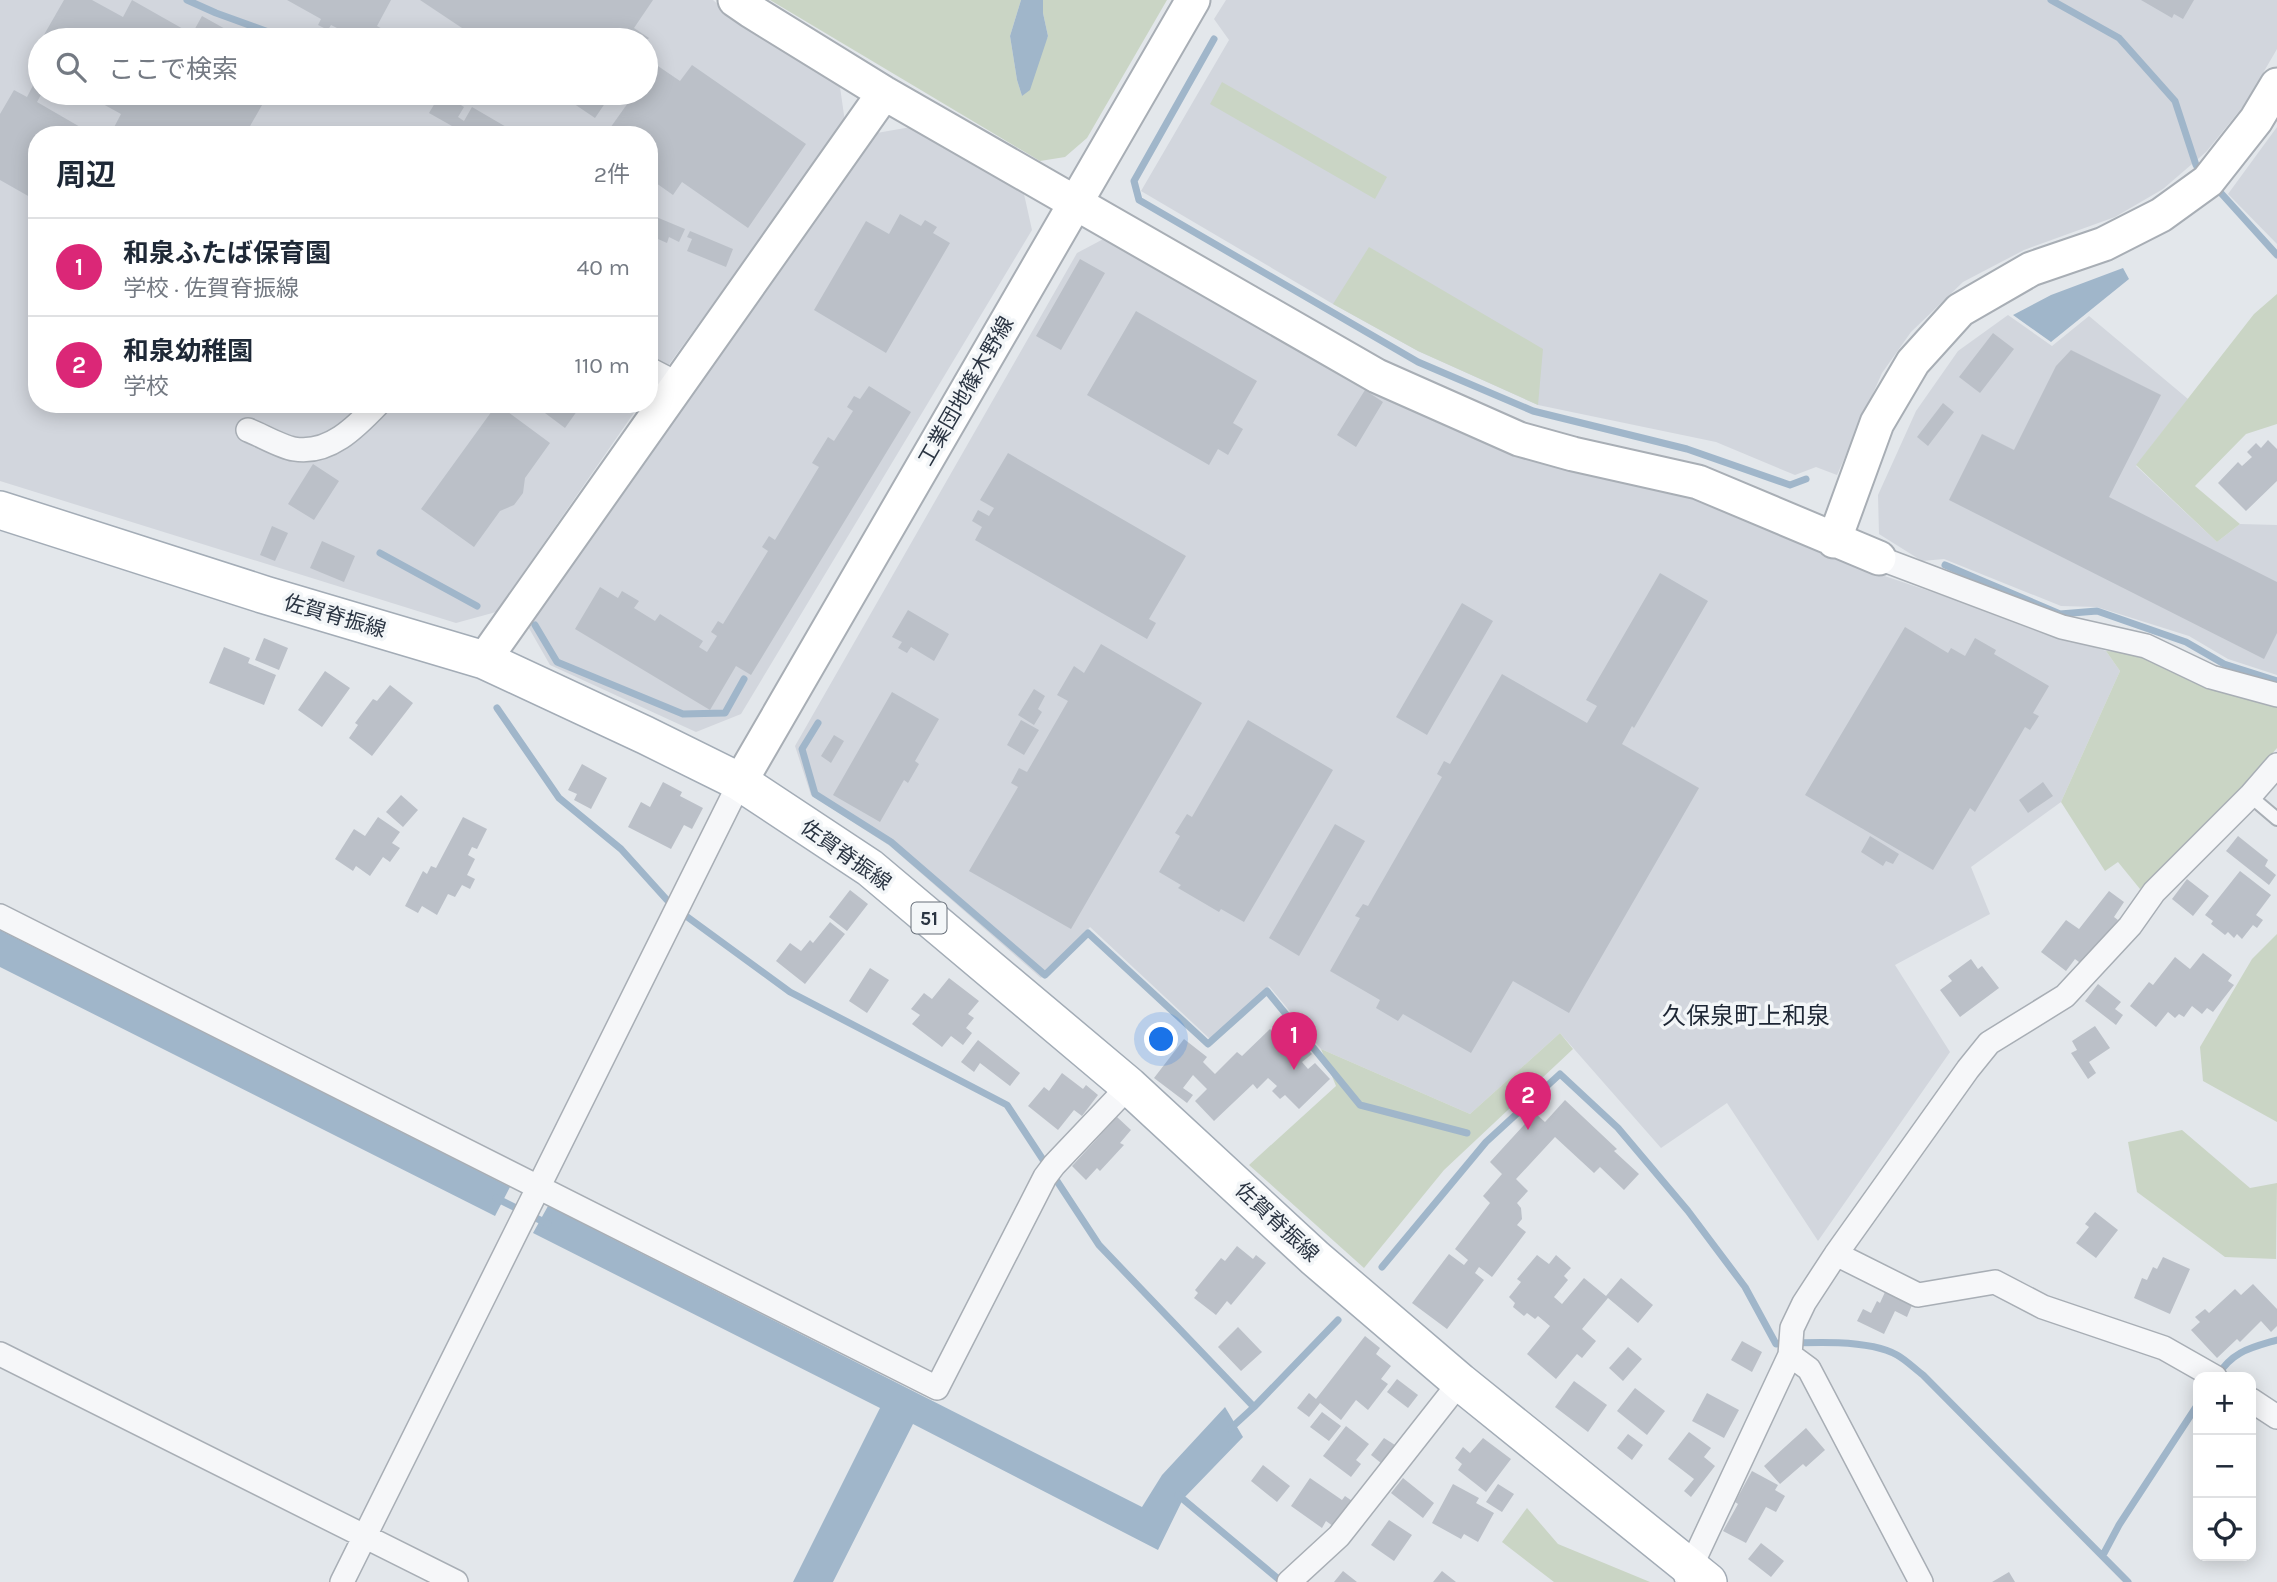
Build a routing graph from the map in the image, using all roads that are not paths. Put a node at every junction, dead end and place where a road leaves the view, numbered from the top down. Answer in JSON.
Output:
{"nodes":[{"id":1,"x":735,"y":0,"type":"edge"},
{"id":2,"x":1193,"y":0,"type":"edge"},
{"id":3,"x":2277,"y":85,"type":"edge"},
{"id":4,"x":884,"y":93,"type":"junction"},
{"id":5,"x":1074,"y":202,"type":"junction"},
{"id":6,"x":664,"y":377,"type":"edge"},
{"id":7,"x":369,"y":413,"type":"edge"},
{"id":8,"x":641,"y":413,"type":"edge"},
{"id":9,"x":248,"y":430,"type":"dead end"},
{"id":10,"x":0,"y":510,"type":"edge"},
{"id":11,"x":1834,"y":541,"type":"junction"},
{"id":12,"x":1879,"y":558,"type":"joint"},
{"id":13,"x":484,"y":660,"type":"junction"},
{"id":14,"x":2277,"y":695,"type":"edge"},
{"id":15,"x":2277,"y":765,"type":"edge"},
{"id":16,"x":740,"y":782,"type":"junction"},
{"id":17,"x":2250,"y":796,"type":"junction"},
{"id":18,"x":2277,"y":818,"type":"edge"},
{"id":19,"x":0,"y":916,"type":"edge"},
{"id":20,"x":1129,"y":1086,"type":"junction"},
{"id":21,"x":530,"y":1203,"type":"junction"},
{"id":22,"x":1836,"y":1254,"type":"junction"},
{"id":23,"x":0,"y":1354,"type":"edge"},
{"id":24,"x":1790,"y":1355,"type":"junction"},
{"id":25,"x":2206,"y":1372,"type":"edge"},
{"id":26,"x":1460,"y":1382,"type":"junction"},
{"id":27,"x":2256,"y":1403,"type":"edge"},
{"id":28,"x":2277,"y":1417,"type":"edge"},
{"id":29,"x":365,"y":1536,"type":"junction"},
{"id":30,"x":1694,"y":1577,"type":"edge"},
{"id":31,"x":342,"y":1582,"type":"edge"},
{"id":32,"x":456,"y":1582,"type":"edge"},
{"id":33,"x":1289,"y":1582,"type":"edge"},
{"id":34,"x":1921,"y":1582,"type":"edge"}],
"edges":[{"from":1,"to":4,"type":"street"},
{"from":2,"to":5,"type":"street","name":"工業団地篠木野線"},
{"from":3,"to":11,"type":"street"},
{"from":4,"to":5,"type":"street"},
{"from":4,"to":6,"type":"street"},
{"from":5,"to":11,"type":"street"},
{"from":5,"to":16,"type":"street","name":"工業団地篠木野線"},
{"from":7,"to":9,"type":"street"},
{"from":8,"to":13,"type":"street"},
{"from":10,"to":13,"type":"main road","name":"佐賀脊振線","number":"51"},
{"from":11,"to":12,"type":"street"},
{"from":12,"to":14,"type":"street"},
{"from":13,"to":16,"type":"main road","name":"佐賀脊振線","number":"51"},
{"from":15,"to":17,"type":"street"},
{"from":16,"to":20,"type":"main road","name":"佐賀脊振線","number":"51"},
{"from":16,"to":21,"type":"street"},
{"from":17,"to":18,"type":"lane"},
{"from":17,"to":22,"type":"street"},
{"from":19,"to":21,"type":"street"},
{"from":20,"to":21,"type":"street"},
{"from":20,"to":26,"type":"main road","name":"佐賀脊振線","number":"51"},
{"from":21,"to":29,"type":"street"},
{"from":22,"to":24,"type":"street"},
{"from":22,"to":25,"type":"street"},
{"from":23,"to":29,"type":"street"},
{"from":24,"to":30,"type":"street"},
{"from":24,"to":34,"type":"street"},
{"from":26,"to":30,"type":"main road","name":"佐賀脊振線","number":"51"},
{"from":26,"to":33,"type":"street"},
{"from":27,"to":28,"type":"street"},
{"from":29,"to":31,"type":"street"},
{"from":29,"to":32,"type":"street"}]}
